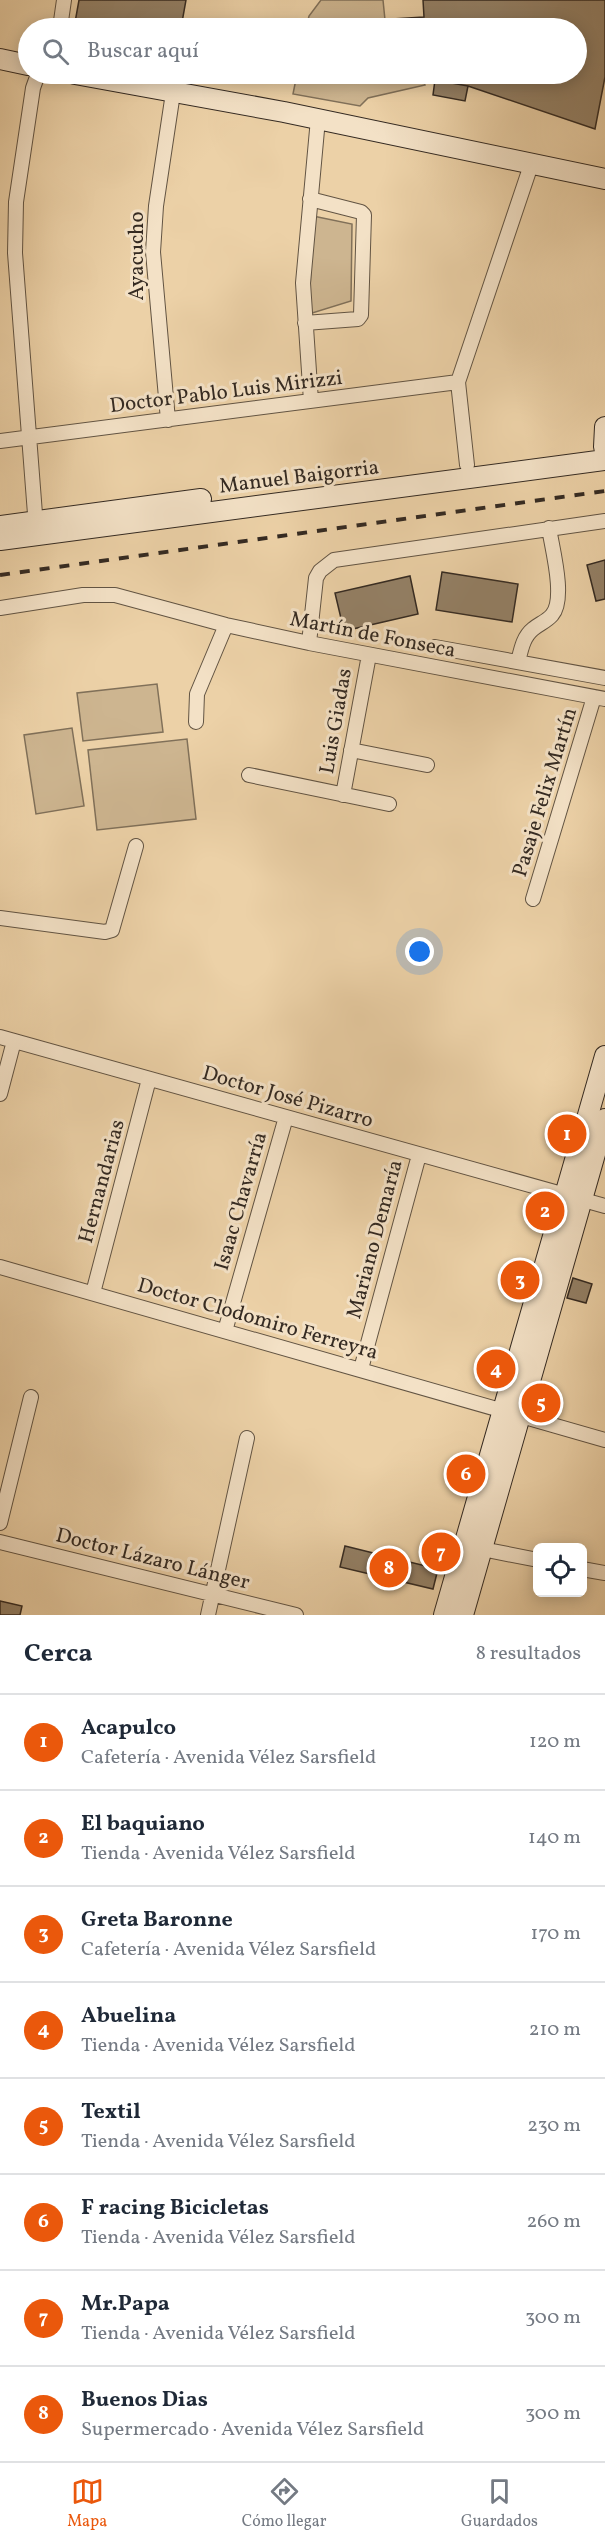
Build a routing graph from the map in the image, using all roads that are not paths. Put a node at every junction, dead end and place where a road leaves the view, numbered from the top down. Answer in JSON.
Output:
{"nodes":[{"id":1,"x":64,"y":0,"type":"edge"},
{"id":2,"x":61,"y":18,"type":"edge"},
{"id":3,"x":0,"y":59,"type":"edge"},
{"id":4,"x":18,"y":62,"type":"edge"},
{"id":5,"x":34,"y":84,"type":"edge"},
{"id":6,"x":127,"y":84,"type":"edge"},
{"id":7,"x":173,"y":93,"type":"junction"},
{"id":8,"x":318,"y":119,"type":"junction"},
{"id":9,"x":531,"y":165,"type":"junction"},
{"id":10,"x":605,"y":179,"type":"edge"},
{"id":11,"x":310,"y":199,"type":"junction"},
{"id":12,"x":304,"y":323,"type":"junction"},
{"id":13,"x":458,"y":382,"type":"junction"},
{"id":14,"x":311,"y":401,"type":"junction"},
{"id":15,"x":168,"y":420,"type":"junction"},
{"id":16,"x":605,"y":427,"type":"edge"},
{"id":17,"x":28,"y":437,"type":"junction"},
{"id":18,"x":0,"y":441,"type":"edge"},
{"id":19,"x":605,"y":454,"type":"edge"},
{"id":20,"x":467,"y":465,"type":"junction"},
{"id":21,"x":605,"y":521,"type":"edge"},
{"id":22,"x":0,"y":526,"type":"edge"},
{"id":23,"x":36,"y":528,"type":"junction"},
{"id":24,"x":549,"y":528,"type":"junction"},
{"id":25,"x":0,"y":540,"type":"edge"},
{"id":26,"x":0,"y":608,"type":"edge"},
{"id":27,"x":226,"y":625,"type":"junction"},
{"id":28,"x":309,"y":643,"type":"junction"},
{"id":29,"x":435,"y":647,"type":"dead end"},
{"id":30,"x":369,"y":656,"type":"junction"},
{"id":31,"x":518,"y":662,"type":"junction"},
{"id":32,"x":605,"y":678,"type":"edge"},
{"id":33,"x":600,"y":698,"type":"edge"},
{"id":34,"x":196,"y":722,"type":"dead end"},
{"id":35,"x":351,"y":750,"type":"junction"},
{"id":36,"x":427,"y":765,"type":"dead end"},
{"id":37,"x":249,"y":776,"type":"dead end"},
{"id":38,"x":343,"y":795,"type":"junction"},
{"id":39,"x":389,"y":804,"type":"dead end"},
{"id":40,"x":136,"y":846,"type":"dead end"},
{"id":41,"x":533,"y":899,"type":"dead end"},
{"id":42,"x":0,"y":918,"type":"edge"},
{"id":43,"x":0,"y":1037,"type":"edge"},
{"id":44,"x":14,"y":1041,"type":"junction"},
{"id":45,"x":605,"y":1056,"type":"edge"},
{"id":46,"x":149,"y":1079,"type":"junction"},
{"id":47,"x":0,"y":1094,"type":"edge"},
{"id":48,"x":286,"y":1117,"type":"junction"},
{"id":49,"x":605,"y":1119,"type":"edge"},
{"id":50,"x":419,"y":1155,"type":"junction"},
{"id":51,"x":573,"y":1198,"type":"junction"},
{"id":52,"x":605,"y":1206,"type":"edge"},
{"id":53,"x":0,"y":1267,"type":"edge"},
{"id":54,"x":93,"y":1293,"type":"junction"},
{"id":55,"x":225,"y":1331,"type":"junction"},
{"id":56,"x":361,"y":1370,"type":"junction"},
{"id":57,"x":31,"y":1397,"type":"dead end"},
{"id":58,"x":512,"y":1415,"type":"junction"},
{"id":59,"x":247,"y":1438,"type":"dead end"},
{"id":60,"x":605,"y":1440,"type":"edge"},
{"id":61,"x":0,"y":1523,"type":"edge"},
{"id":62,"x":0,"y":1542,"type":"edge"},
{"id":63,"x":482,"y":1549,"type":"junction"},
{"id":64,"x":533,"y":1559,"type":"edge"},
{"id":65,"x":587,"y":1570,"type":"edge"},
{"id":66,"x":605,"y":1573,"type":"edge"},
{"id":67,"x":213,"y":1595,"type":"junction"},
{"id":68,"x":208,"y":1615,"type":"edge"},
{"id":69,"x":296,"y":1615,"type":"edge"},
{"id":70,"x":444,"y":1615,"type":"edge"},
{"id":71,"x":463,"y":1615,"type":"edge"}],
"edges":[{"from":1,"to":2,"type":"street"},
{"from":3,"to":4,"type":"main road"},
{"from":5,"to":17,"type":"street"},
{"from":6,"to":7,"type":"main road"},
{"from":7,"to":8,"type":"main road"},
{"from":7,"to":15,"type":"street","name":"Ayacucho"},
{"from":8,"to":9,"type":"main road"},
{"from":8,"to":11,"type":"street"},
{"from":9,"to":10,"type":"main road"},
{"from":9,"to":13,"type":"street"},
{"from":11,"to":12,"type":"street"},
{"from":11,"to":12,"type":"street"},
{"from":12,"to":14,"type":"street"},
{"from":13,"to":14,"type":"street","name":"Doctor Pablo Luis Mirizzi"},
{"from":13,"to":20,"type":"street"},
{"from":14,"to":15,"type":"street","name":"Doctor Pablo Luis Mirizzi"},
{"from":15,"to":17,"type":"street","name":"Doctor Pablo Luis Mirizzi"},
{"from":16,"to":19,"type":"main road"},
{"from":17,"to":18,"type":"street","name":"Doctor Pablo Luis Mirizzi"},
{"from":17,"to":23,"type":"street"},
{"from":19,"to":20,"type":"main road","name":"Manuel Baigorria"},
{"from":19,"to":23,"type":"main road","name":"Manuel Baigorria"},
{"from":20,"to":23,"type":"main road","name":"Manuel Baigorria"},
{"from":21,"to":24,"type":"street"},
{"from":22,"to":23,"type":"main road","name":"Manuel Baigorria"},
{"from":23,"to":25,"type":"main road","name":"Manuel Baigorria"},
{"from":24,"to":28,"type":"street"},
{"from":24,"to":31,"type":"street"},
{"from":26,"to":27,"type":"street","name":"Martín de Fonseca"},
{"from":27,"to":28,"type":"street","name":"Martín de Fonseca"},
{"from":27,"to":34,"type":"street"},
{"from":28,"to":30,"type":"street","name":"Martín de Fonseca"},
{"from":29,"to":31,"type":"street"},
{"from":30,"to":33,"type":"street","name":"Martín de Fonseca"},
{"from":30,"to":35,"type":"street","name":"Luis Giadas"},
{"from":31,"to":32,"type":"street"},
{"from":33,"to":41,"type":"street","name":"Pasaje Felix Martín"},
{"from":35,"to":36,"type":"street"},
{"from":35,"to":38,"type":"street","name":"Luis Giadas"},
{"from":37,"to":38,"type":"street"},
{"from":38,"to":39,"type":"street"},
{"from":40,"to":42,"type":"street"},
{"from":43,"to":44,"type":"street","name":"Doctor José Pizarro"},
{"from":44,"to":46,"type":"street","name":"Doctor José Pizarro"},
{"from":44,"to":47,"type":"street"},
{"from":45,"to":51,"type":"main road"},
{"from":46,"to":48,"type":"street","name":"Doctor José Pizarro"},
{"from":46,"to":54,"type":"street","name":"Hernandarias"},
{"from":48,"to":50,"type":"street","name":"Doctor José Pizarro"},
{"from":48,"to":55,"type":"street","name":"Isaac Chavarría"},
{"from":49,"to":51,"type":"main road"},
{"from":50,"to":51,"type":"street","name":"Doctor José Pizarro"},
{"from":50,"to":56,"type":"street","name":"Mariano Demaría"},
{"from":51,"to":52,"type":"street","name":"Doctor José Pizarro"},
{"from":51,"to":58,"type":"main road"},
{"from":53,"to":54,"type":"street","name":"Doctor Clodomiro Ferreyra"},
{"from":54,"to":55,"type":"street","name":"Doctor Clodomiro Ferreyra"},
{"from":55,"to":56,"type":"street","name":"Doctor Clodomiro Ferreyra"},
{"from":56,"to":58,"type":"street","name":"Doctor Clodomiro Ferreyra"},
{"from":57,"to":61,"type":"street"},
{"from":58,"to":60,"type":"street","name":"Doctor Clodomiro Ferreyra"},
{"from":58,"to":63,"type":"main road"},
{"from":58,"to":70,"type":"main road"},
{"from":59,"to":67,"type":"street"},
{"from":62,"to":67,"type":"street","name":"Doctor Lázaro Lánger"},
{"from":63,"to":64,"type":"street"},
{"from":63,"to":71,"type":"main road"},
{"from":65,"to":66,"type":"street"},
{"from":67,"to":68,"type":"street"},
{"from":67,"to":69,"type":"street","name":"Doctor Lázaro Lánger"}]}
